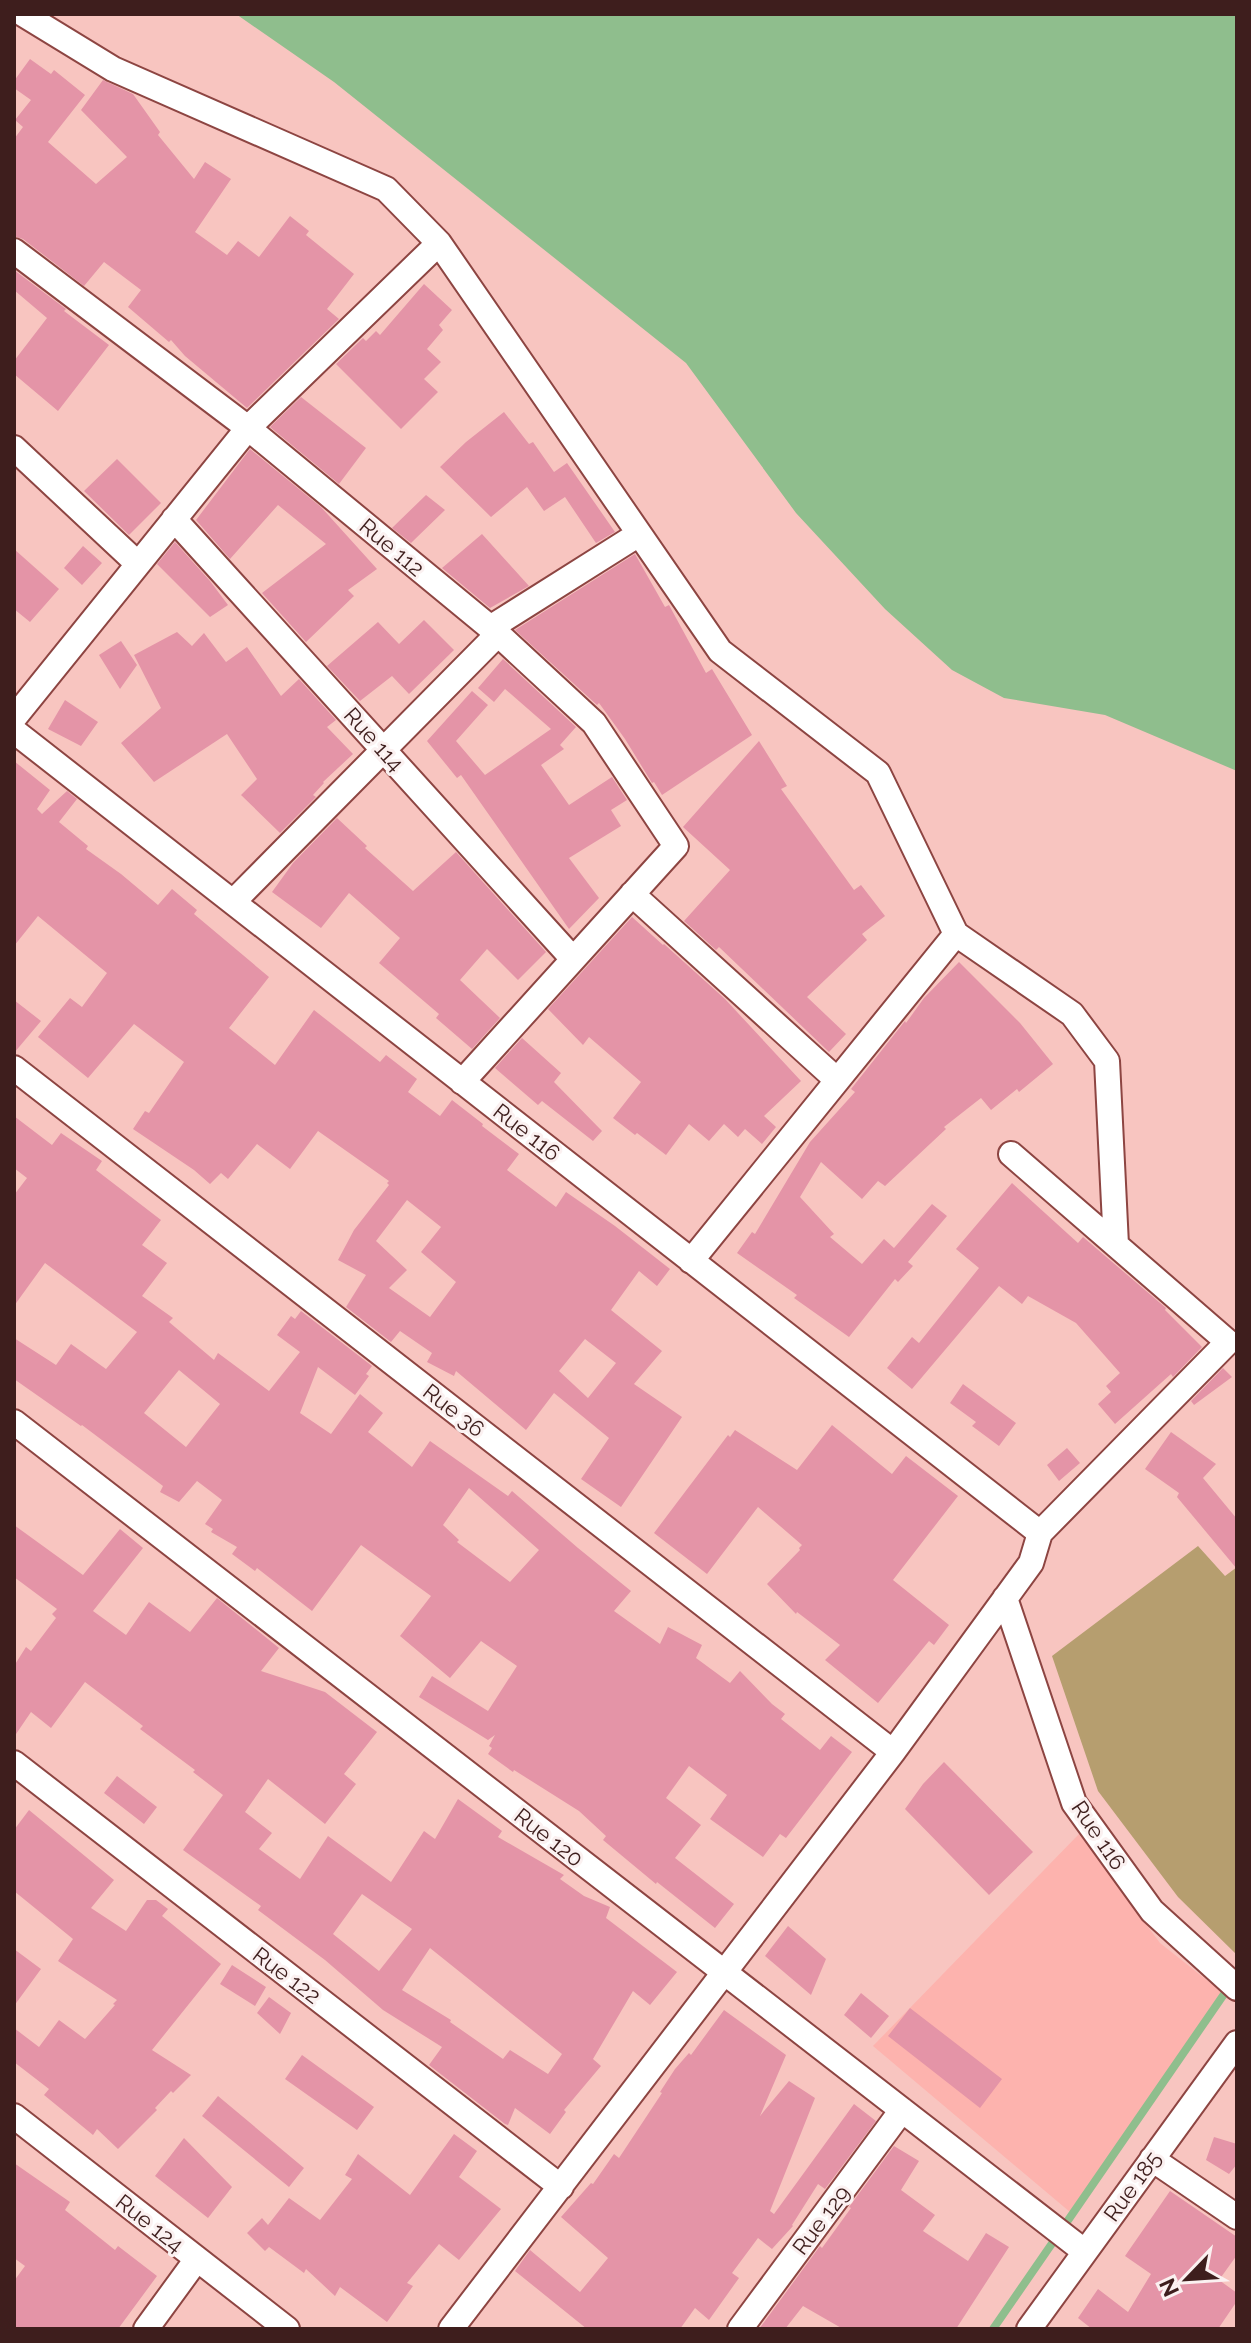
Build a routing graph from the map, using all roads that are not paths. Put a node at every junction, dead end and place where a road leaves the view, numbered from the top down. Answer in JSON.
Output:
{"nodes":[{"id":1,"x":23,"y":14,"type":"edge"},
{"id":2,"x":439,"y":243,"type":"junction"},
{"id":3,"x":14,"y":251,"type":"edge"},
{"id":4,"x":248,"y":428,"type":"junction"},
{"id":5,"x":14,"y":448,"type":"edge"},
{"id":6,"x":174,"y":519,"type":"junction"},
{"id":7,"x":639,"y":534,"type":"junction"},
{"id":8,"x":138,"y":564,"type":"junction"},
{"id":9,"x":494,"y":631,"type":"junction"},
{"id":10,"x":14,"y":718,"type":"edge"},
{"id":11,"x":14,"y":731,"type":"edge"},
{"id":12,"x":384,"y":750,"type":"junction"},
{"id":13,"x":632,"y":894,"type":"junction"},
{"id":14,"x":233,"y":902,"type":"junction"},
{"id":15,"x":956,"y":934,"type":"junction"},
{"id":16,"x":573,"y":959,"type":"junction"},
{"id":17,"x":14,"y":1068,"type":"edge"},
{"id":18,"x":837,"y":1080,"type":"junction"},
{"id":19,"x":462,"y":1082,"type":"junction"},
{"id":20,"x":1011,"y":1154,"type":"dead end"},
{"id":21,"x":1116,"y":1245,"type":"junction"},
{"id":22,"x":691,"y":1261,"type":"junction"},
{"id":23,"x":14,"y":1422,"type":"edge"},
{"id":24,"x":1040,"y":1533,"type":"junction"},
{"id":25,"x":1005,"y":1598,"type":"junction"},
{"id":26,"x":893,"y":1752,"type":"junction"},
{"id":27,"x":14,"y":1763,"type":"edge"},
{"id":28,"x":725,"y":1973,"type":"junction"},
{"id":29,"x":1237,"y":1988,"type":"edge"},
{"id":30,"x":1237,"y":2043,"type":"edge"},
{"id":31,"x":902,"y":2110,"type":"junction"},
{"id":32,"x":14,"y":2116,"type":"edge"},
{"id":33,"x":1152,"y":2159,"type":"junction"},
{"id":34,"x":561,"y":2187,"type":"junction"},
{"id":35,"x":1237,"y":2217,"type":"edge"},
{"id":36,"x":1084,"y":2251,"type":"junction"},
{"id":37,"x":197,"y":2259,"type":"junction"},
{"id":38,"x":1042,"y":2325,"type":"edge"},
{"id":39,"x":146,"y":2329,"type":"edge"},
{"id":40,"x":287,"y":2329,"type":"edge"},
{"id":41,"x":451,"y":2329,"type":"edge"},
{"id":42,"x":740,"y":2329,"type":"edge"}],
"edges":[{"from":1,"to":2,"type":"street"},
{"from":2,"to":4,"type":"street"},
{"from":2,"to":7,"type":"street"},
{"from":3,"to":4,"type":"street","name":"Rue 112"},
{"from":4,"to":6,"type":"street"},
{"from":4,"to":9,"type":"street","name":"Rue 112"},
{"from":5,"to":8,"type":"street"},
{"from":6,"to":8,"type":"street"},
{"from":6,"to":12,"type":"street","name":"Rue 114"},
{"from":7,"to":9,"type":"street"},
{"from":7,"to":15,"type":"street"},
{"from":8,"to":10,"type":"street"},
{"from":9,"to":12,"type":"street"},
{"from":9,"to":13,"type":"street","name":"Rue 112"},
{"from":11,"to":14,"type":"street","name":"Rue 116"},
{"from":12,"to":14,"type":"street"},
{"from":12,"to":16,"type":"street","name":"Rue 114"},
{"from":13,"to":16,"type":"street","name":"Rue 112"},
{"from":13,"to":18,"type":"street"},
{"from":14,"to":19,"type":"street","name":"Rue 116"},
{"from":15,"to":18,"type":"street"},
{"from":15,"to":21,"type":"street"},
{"from":16,"to":19,"type":"street","name":"Rue 112"},
{"from":17,"to":26,"type":"street","name":"Rue 36"},
{"from":18,"to":22,"type":"street"},
{"from":19,"to":22,"type":"street","name":"Rue 116"},
{"from":20,"to":21,"type":"street"},
{"from":21,"to":24,"type":"street"},
{"from":22,"to":24,"type":"street","name":"Rue 116"},
{"from":23,"to":28,"type":"street","name":"Rue 120"},
{"from":24,"to":25,"type":"street"},
{"from":25,"to":26,"type":"street"},
{"from":25,"to":29,"type":"street","name":"Rue 116"},
{"from":26,"to":28,"type":"street"},
{"from":27,"to":34,"type":"street","name":"Rue 122"},
{"from":28,"to":31,"type":"street","name":"Rue 120"},
{"from":28,"to":34,"type":"street"},
{"from":30,"to":33,"type":"street","name":"Rue 185"},
{"from":31,"to":36,"type":"street","name":"Rue 120"},
{"from":31,"to":42,"type":"street","name":"Rue 129"},
{"from":32,"to":37,"type":"street","name":"Rue 124"},
{"from":33,"to":35,"type":"street"},
{"from":33,"to":36,"type":"street","name":"Rue 185"},
{"from":34,"to":41,"type":"street"},
{"from":36,"to":38,"type":"street","name":"Rue 185"},
{"from":37,"to":39,"type":"street"},
{"from":37,"to":40,"type":"street","name":"Rue 124"}]}
